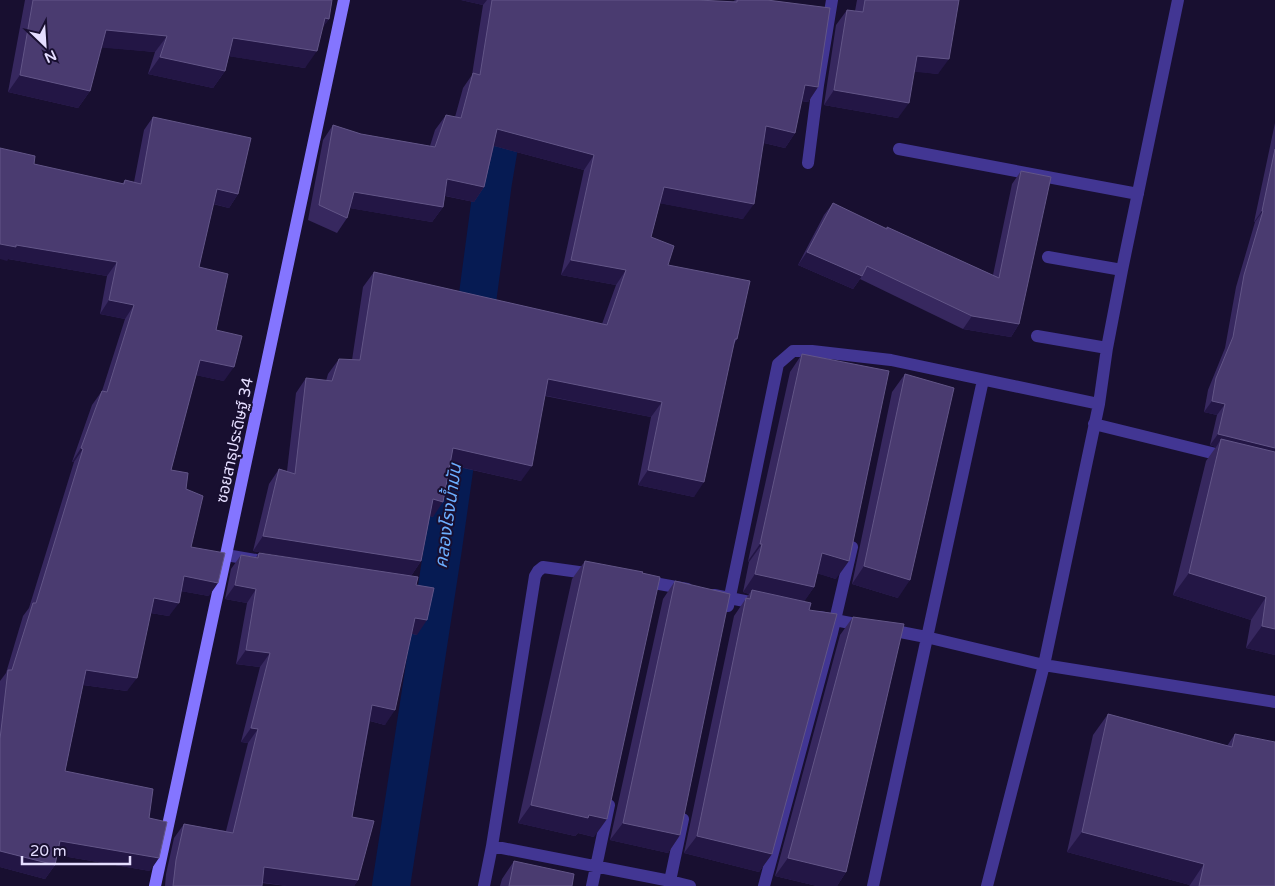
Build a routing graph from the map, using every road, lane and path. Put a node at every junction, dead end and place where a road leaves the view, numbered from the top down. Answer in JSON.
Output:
{"nodes":[{"id":1,"x":344,"y":0,"type":"edge"},
{"id":2,"x":832,"y":0,"type":"edge"},
{"id":3,"x":1178,"y":0,"type":"edge"},
{"id":4,"x":899,"y":149,"type":"dead end"},
{"id":5,"x":808,"y":163,"type":"dead end"},
{"id":6,"x":1138,"y":194,"type":"junction"},
{"id":7,"x":1048,"y":256,"type":"dead end"},
{"id":8,"x":1122,"y":270,"type":"junction"},
{"id":9,"x":1036,"y":336,"type":"dead end"},
{"id":10,"x":1107,"y":348,"type":"junction"},
{"id":11,"x":891,"y":360,"type":"junction"},
{"id":12,"x":888,"y":375,"type":"edge"},
{"id":13,"x":983,"y":380,"type":"junction"},
{"id":14,"x":1099,"y":404,"type":"junction"},
{"id":15,"x":1094,"y":424,"type":"junction"},
{"id":16,"x":1236,"y":460,"type":"edge"},
{"id":17,"x":854,"y":534,"type":"edge"},
{"id":18,"x":226,"y":555,"type":"junction"},
{"id":19,"x":265,"y":561,"type":"edge"},
{"id":20,"x":600,"y":575,"type":"edge"},
{"id":21,"x":629,"y":579,"type":"edge"},
{"id":22,"x":729,"y":598,"type":"junction"},
{"id":23,"x":768,"y":606,"type":"edge"},
{"id":24,"x":726,"y":614,"type":"edge"},
{"id":25,"x":807,"y":614,"type":"edge"},
{"id":26,"x":836,"y":620,"type":"junction"},
{"id":27,"x":926,"y":637,"type":"junction"},
{"id":28,"x":1044,"y":665,"type":"junction"},
{"id":29,"x":1275,"y":702,"type":"edge"},
{"id":30,"x":612,"y":791,"type":"edge"},
{"id":31,"x":686,"y":805,"type":"edge"},
{"id":32,"x":492,"y":846,"type":"junction"},
{"id":33,"x":596,"y":867,"type":"junction"},
{"id":34,"x":670,"y":881,"type":"junction"},
{"id":35,"x":155,"y":886,"type":"edge"},
{"id":36,"x":484,"y":886,"type":"edge"},
{"id":37,"x":592,"y":886,"type":"edge"},
{"id":38,"x":690,"y":886,"type":"edge"},
{"id":39,"x":764,"y":886,"type":"edge"},
{"id":40,"x":873,"y":886,"type":"edge"},
{"id":41,"x":987,"y":886,"type":"edge"}],
"edges":[{"from":1,"to":18,"type":"street","name":"ซอยสาธุประดิษฐ์ 34"},
{"from":2,"to":5,"type":"street"},
{"from":3,"to":6,"type":"street"},
{"from":4,"to":6,"type":"street"},
{"from":6,"to":8,"type":"street"},
{"from":7,"to":8,"type":"street"},
{"from":8,"to":10,"type":"street"},
{"from":9,"to":10,"type":"street"},
{"from":10,"to":14,"type":"street"},
{"from":11,"to":12,"type":"street"},
{"from":11,"to":13,"type":"street"},
{"from":11,"to":22,"type":"street"},
{"from":13,"to":14,"type":"street"},
{"from":13,"to":27,"type":"street"},
{"from":14,"to":15,"type":"street"},
{"from":15,"to":16,"type":"street"},
{"from":15,"to":28,"type":"street"},
{"from":17,"to":26,"type":"street"},
{"from":18,"to":19,"type":"street"},
{"from":18,"to":35,"type":"street","name":"ซอยสาธุประดิษฐ์ 34"},
{"from":20,"to":32,"type":"street"},
{"from":21,"to":22,"type":"street"},
{"from":22,"to":23,"type":"street"},
{"from":22,"to":24,"type":"street"},
{"from":25,"to":26,"type":"street"},
{"from":26,"to":27,"type":"street"},
{"from":26,"to":39,"type":"street"},
{"from":27,"to":28,"type":"street"},
{"from":27,"to":40,"type":"street"},
{"from":28,"to":29,"type":"street"},
{"from":28,"to":41,"type":"street"},
{"from":30,"to":33,"type":"street"},
{"from":31,"to":34,"type":"street"},
{"from":32,"to":33,"type":"street"},
{"from":32,"to":36,"type":"street"},
{"from":33,"to":34,"type":"street"},
{"from":33,"to":37,"type":"street"},
{"from":34,"to":38,"type":"street"}]}
